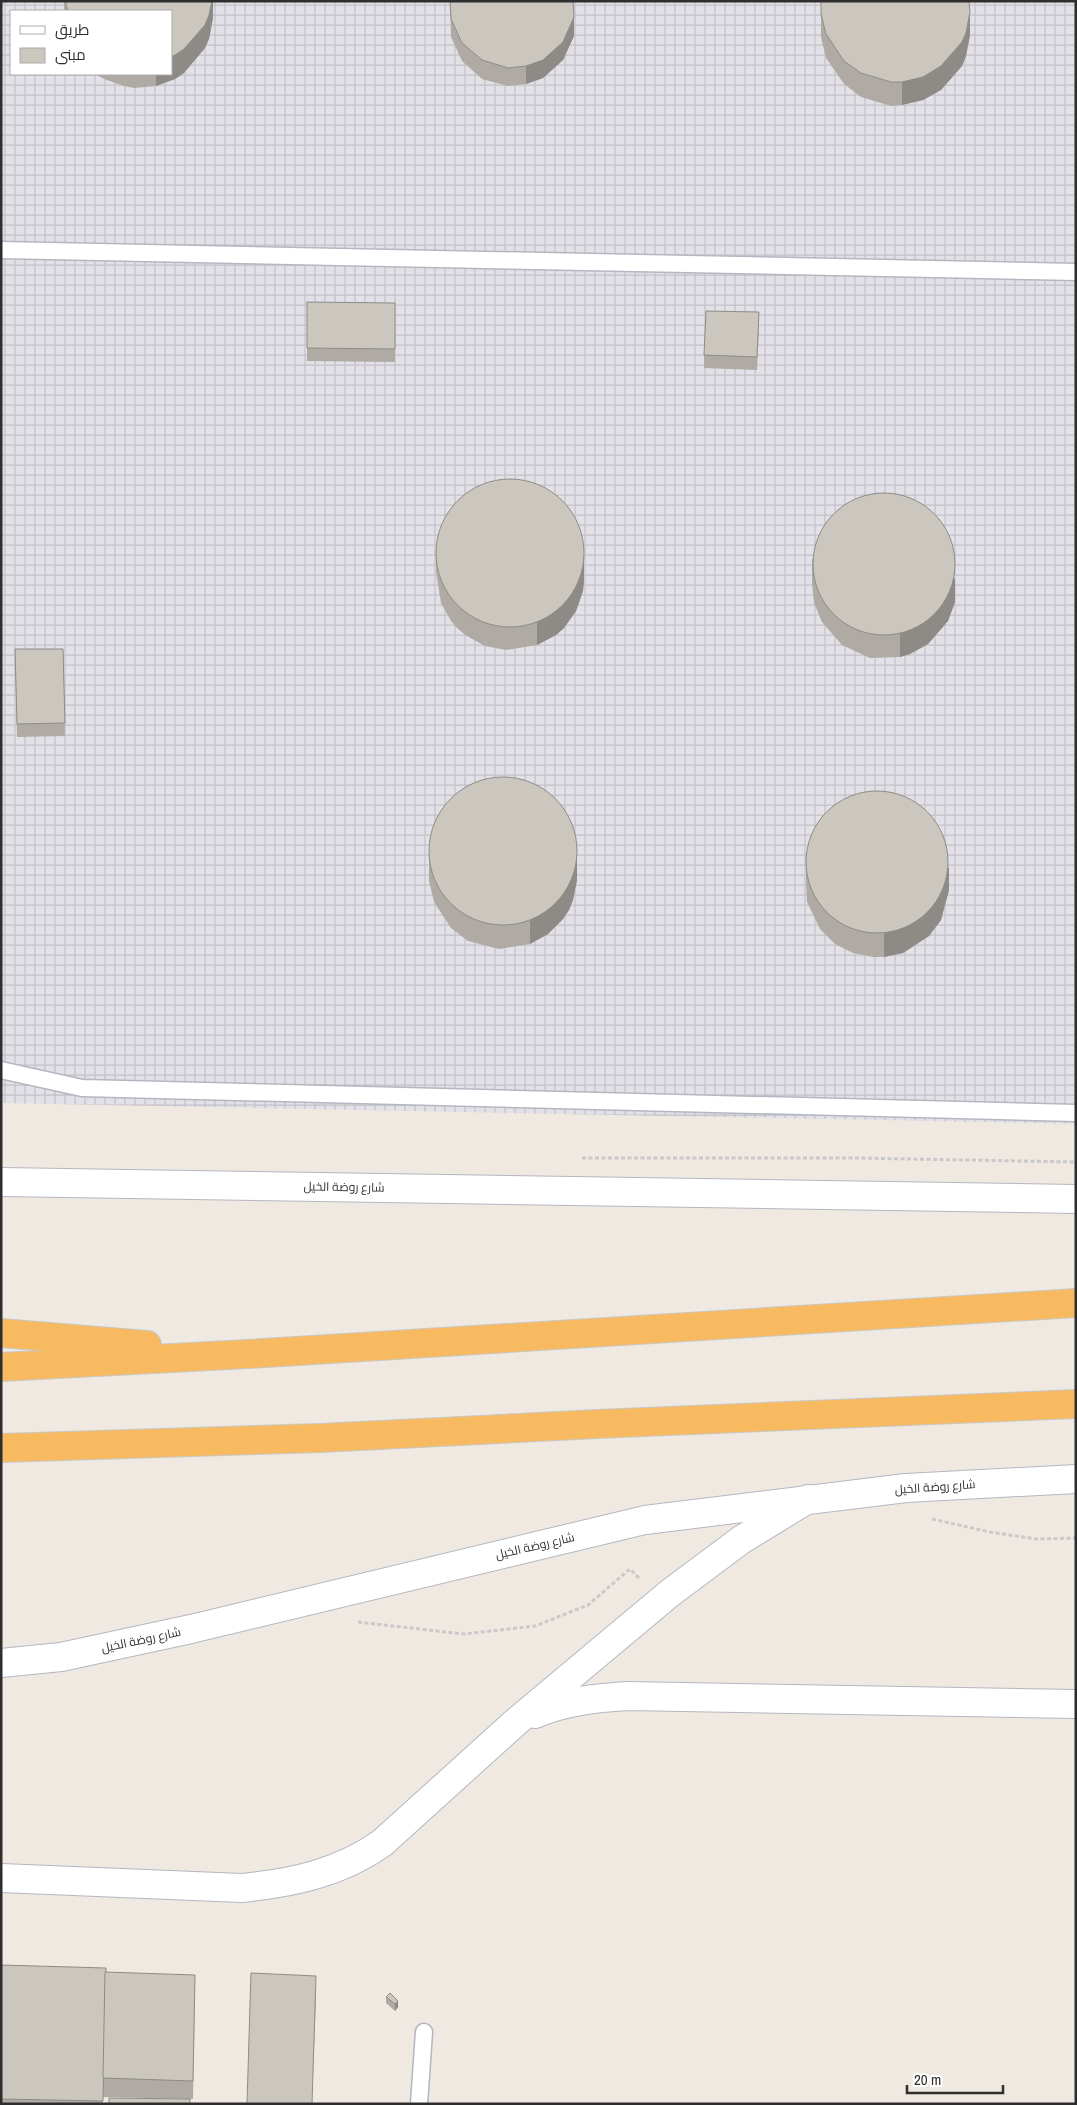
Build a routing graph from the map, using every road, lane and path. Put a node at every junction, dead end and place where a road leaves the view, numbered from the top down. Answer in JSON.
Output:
{"nodes":[{"id":1,"x":1,"y":250,"type":"edge"},
{"id":2,"x":1076,"y":272,"type":"edge"},
{"id":3,"x":1,"y":1070,"type":"edge"},
{"id":4,"x":1076,"y":1114,"type":"edge"},
{"id":5,"x":1,"y":1182,"type":"edge"},
{"id":6,"x":1076,"y":1199,"type":"edge"},
{"id":7,"x":1076,"y":1303,"type":"edge"},
{"id":8,"x":1,"y":1333,"type":"edge"},
{"id":9,"x":248,"y":1354,"type":"junction"},
{"id":10,"x":1,"y":1367,"type":"edge"},
{"id":11,"x":1076,"y":1404,"type":"edge"},
{"id":12,"x":1,"y":1448,"type":"edge"},
{"id":13,"x":1076,"y":1479,"type":"edge"},
{"id":14,"x":808,"y":1499,"type":"junction"},
{"id":15,"x":927,"y":1518,"type":"dead end"},
{"id":16,"x":1076,"y":1538,"type":"edge"},
{"id":17,"x":660,"y":1601,"type":"junction"},
{"id":18,"x":349,"y":1621,"type":"dead end"},
{"id":19,"x":1,"y":1663,"type":"edge"},
{"id":20,"x":1076,"y":1704,"type":"edge"},
{"id":21,"x":518,"y":1722,"type":"junction"},
{"id":22,"x":1,"y":1878,"type":"edge"},
{"id":23,"x":424,"y":2032,"type":"dead end"},
{"id":24,"x":419,"y":2104,"type":"edge"}],
"edges":[{"from":1,"to":2,"type":"lane"},
{"from":3,"to":4,"type":"lane"},
{"from":5,"to":6,"type":"street","name":"شارع روضة الخيل"},
{"from":7,"to":9,"type":"highway"},
{"from":8,"to":9,"type":"highway"},
{"from":9,"to":10,"type":"highway"},
{"from":11,"to":12,"type":"highway"},
{"from":13,"to":14,"type":"street","name":"شارع روضة الخيل"},
{"from":14,"to":17,"type":"street"},
{"from":14,"to":19,"type":"street","name":"شارع روضة الخيل"},
{"from":15,"to":16,"type":"path"},
{"from":17,"to":18,"type":"path"},
{"from":17,"to":21,"type":"street"},
{"from":20,"to":21,"type":"street"},
{"from":21,"to":22,"type":"street"},
{"from":23,"to":24,"type":"lane"}]}
